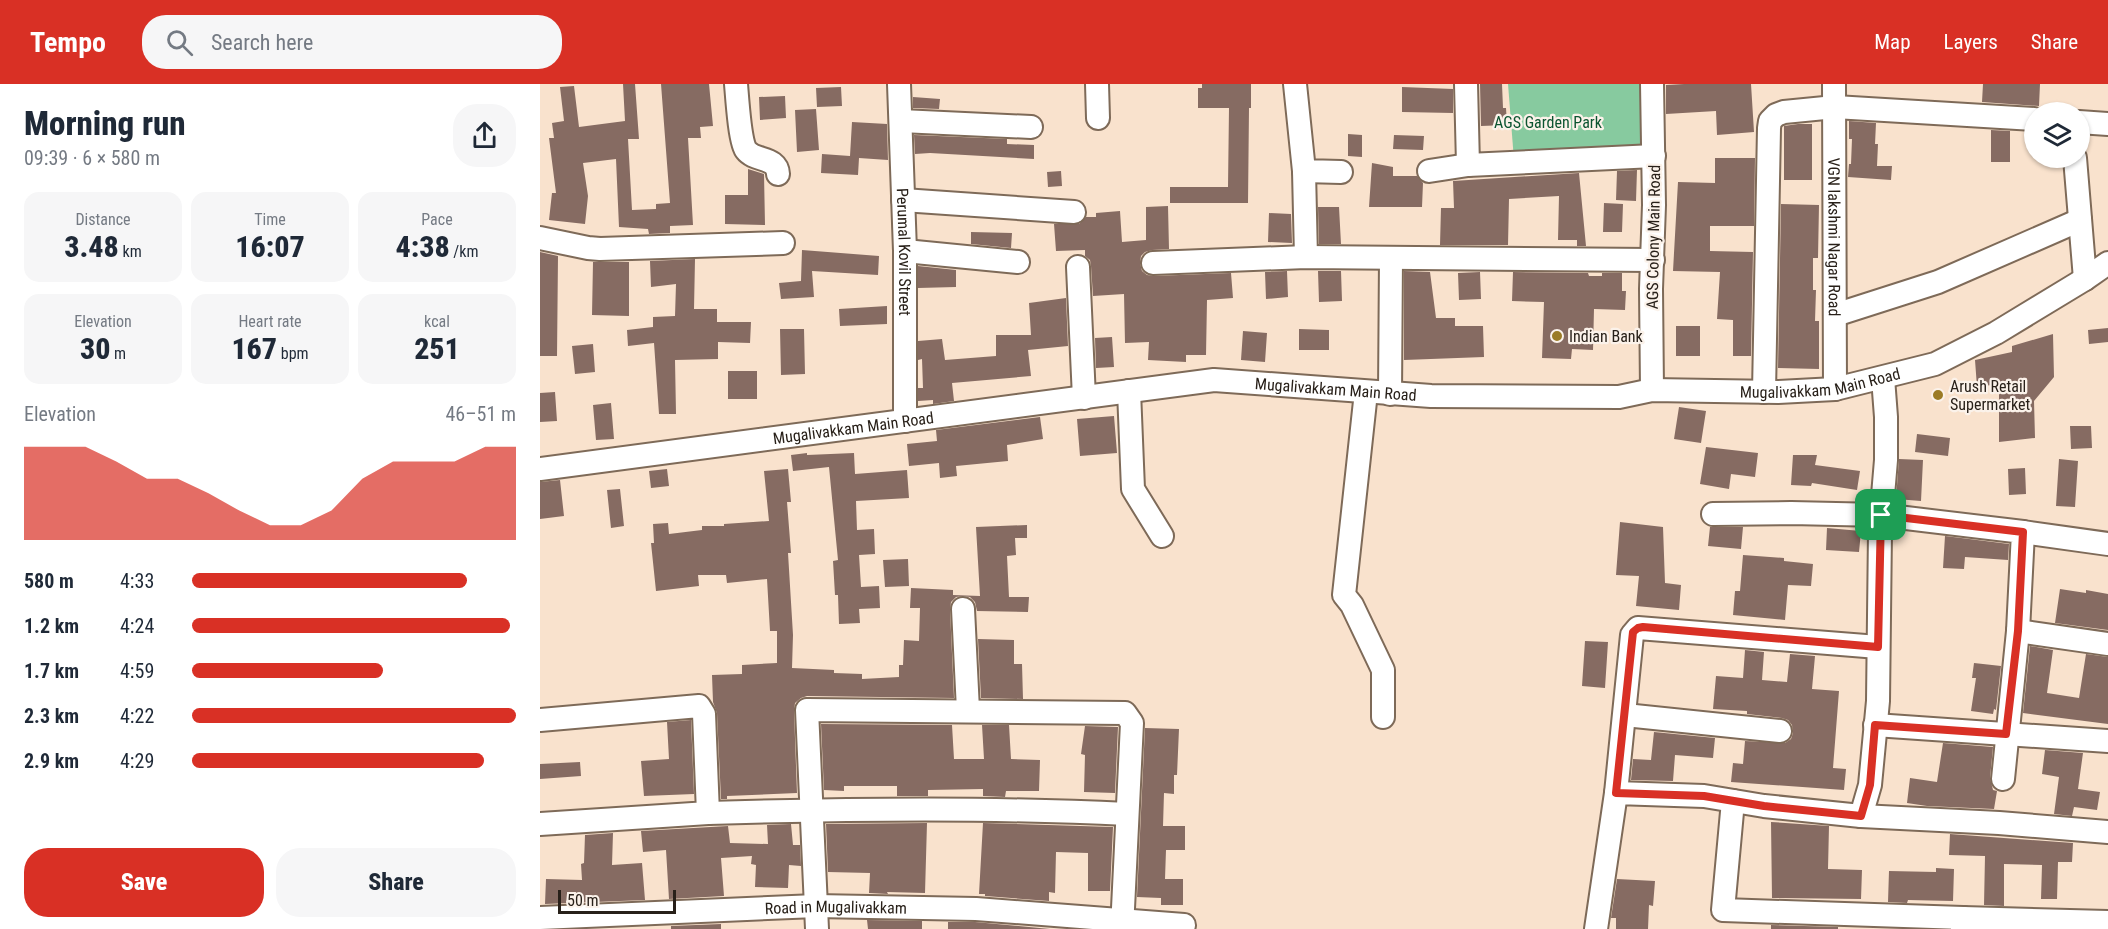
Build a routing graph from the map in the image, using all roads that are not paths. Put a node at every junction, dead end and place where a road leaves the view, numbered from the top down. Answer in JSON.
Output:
{"nodes":[{"id":1,"x":736,"y":84,"type":"edge"},
{"id":2,"x":899,"y":84,"type":"edge"},
{"id":3,"x":1097,"y":84,"type":"edge"},
{"id":4,"x":1295,"y":84,"type":"edge"},
{"id":5,"x":1466,"y":84,"type":"edge"},
{"id":6,"x":1652,"y":84,"type":"edge"},
{"id":7,"x":1834,"y":84,"type":"edge"},
{"id":8,"x":1835,"y":107,"type":"junction"},
{"id":9,"x":1098,"y":118,"type":"dead end"},
{"id":10,"x":2024,"y":118,"type":"edge"},
{"id":11,"x":900,"y":121,"type":"junction"},
{"id":12,"x":2090,"y":123,"type":"edge"},
{"id":13,"x":2108,"y":124,"type":"edge"},
{"id":14,"x":1031,"y":127,"type":"dead end"},
{"id":15,"x":1654,"y":156,"type":"junction"},
{"id":16,"x":1468,"y":165,"type":"junction"},
{"id":17,"x":2076,"y":168,"type":"edge"},
{"id":18,"x":1304,"y":171,"type":"junction"},
{"id":19,"x":1429,"y":171,"type":"dead end"},
{"id":20,"x":1341,"y":172,"type":"dead end"},
{"id":21,"x":778,"y":174,"type":"dead end"},
{"id":22,"x":903,"y":200,"type":"junction"},
{"id":23,"x":1074,"y":212,"type":"dead end"},
{"id":24,"x":2080,"y":220,"type":"junction"},
{"id":25,"x":540,"y":238,"type":"edge"},
{"id":26,"x":783,"y":243,"type":"dead end"},
{"id":27,"x":905,"y":251,"type":"junction"},
{"id":28,"x":1306,"y":257,"type":"junction"},
{"id":29,"x":1391,"y":258,"type":"junction"},
{"id":30,"x":1653,"y":260,"type":"junction"},
{"id":31,"x":1018,"y":262,"type":"dead end"},
{"id":32,"x":1153,"y":263,"type":"dead end"},
{"id":33,"x":2108,"y":263,"type":"edge"},
{"id":34,"x":1078,"y":267,"type":"dead end"},
{"id":35,"x":2085,"y":279,"type":"junction"},
{"id":36,"x":1835,"y":315,"type":"junction"},
{"id":37,"x":1883,"y":378,"type":"junction"},
{"id":38,"x":1835,"y":389,"type":"junction"},
{"id":39,"x":1652,"y":390,"type":"junction"},
{"id":40,"x":1129,"y":392,"type":"junction"},
{"id":41,"x":1764,"y":392,"type":"junction"},
{"id":42,"x":1366,"y":393,"type":"junction"},
{"id":43,"x":1390,"y":394,"type":"junction"},
{"id":44,"x":1084,"y":398,"type":"junction"},
{"id":45,"x":905,"y":421,"type":"junction"},
{"id":46,"x":540,"y":469,"type":"edge"},
{"id":47,"x":1713,"y":514,"type":"dead end"},
{"id":48,"x":1881,"y":515,"type":"junction"},
{"id":49,"x":2023,"y":532,"type":"junction"},
{"id":50,"x":1162,"y":536,"type":"dead end"},
{"id":51,"x":2108,"y":544,"type":"edge"},
{"id":52,"x":963,"y":609,"type":"dead end"},
{"id":53,"x":2018,"y":631,"type":"junction"},
{"id":54,"x":2108,"y":644,"type":"edge"},
{"id":55,"x":1878,"y":647,"type":"junction"},
{"id":56,"x":968,"y":710,"type":"junction"},
{"id":57,"x":1625,"y":716,"type":"junction"},
{"id":58,"x":1383,"y":717,"type":"dead end"},
{"id":59,"x":540,"y":720,"type":"edge"},
{"id":60,"x":1875,"y":725,"type":"junction"},
{"id":61,"x":1780,"y":731,"type":"dead end"},
{"id":62,"x":2006,"y":734,"type":"junction"},
{"id":63,"x":2108,"y":741,"type":"edge"},
{"id":64,"x":2003,"y":778,"type":"dead end"},
{"id":65,"x":1616,"y":793,"type":"junction"},
{"id":66,"x":1733,"y":801,"type":"junction"},
{"id":67,"x":811,"y":810,"type":"junction"},
{"id":68,"x":708,"y":813,"type":"junction"},
{"id":69,"x":1127,"y":814,"type":"junction"},
{"id":70,"x":1861,"y":816,"type":"junction"},
{"id":71,"x":540,"y":824,"type":"edge"},
{"id":72,"x":2108,"y":832,"type":"edge"},
{"id":73,"x":816,"y":906,"type":"junction"},
{"id":74,"x":540,"y":918,"type":"edge"},
{"id":75,"x":976,"y":919,"type":"edge"},
{"id":76,"x":2108,"y":922,"type":"edge"},
{"id":77,"x":1962,"y":923,"type":"edge"},
{"id":78,"x":1122,"y":924,"type":"edge"},
{"id":79,"x":1184,"y":925,"type":"dead end"},
{"id":80,"x":817,"y":929,"type":"edge"},
{"id":81,"x":1596,"y":929,"type":"edge"}],
"edges":[{"from":1,"to":21,"type":"street"},
{"from":2,"to":11,"type":"street","name":"Perumal Kovil Street"},
{"from":3,"to":9,"type":"street"},
{"from":4,"to":18,"type":"street"},
{"from":5,"to":16,"type":"street"},
{"from":6,"to":15,"type":"street","name":"AGS Colony Main Road"},
{"from":7,"to":8,"type":"street","name":"VGN lakshmi Nagar Road"},
{"from":8,"to":10,"type":"street"},
{"from":8,"to":36,"type":"street","name":"VGN lakshmi Nagar Road"},
{"from":8,"to":41,"type":"street"},
{"from":11,"to":14,"type":"street"},
{"from":11,"to":22,"type":"street","name":"Perumal Kovil Street"},
{"from":12,"to":13,"type":"street"},
{"from":15,"to":16,"type":"street"},
{"from":15,"to":30,"type":"street","name":"AGS Colony Main Road"},
{"from":16,"to":19,"type":"street"},
{"from":17,"to":24,"type":"street"},
{"from":18,"to":20,"type":"street"},
{"from":18,"to":28,"type":"street"},
{"from":22,"to":23,"type":"street"},
{"from":22,"to":27,"type":"street","name":"Perumal Kovil Street"},
{"from":24,"to":35,"type":"street"},
{"from":24,"to":36,"type":"street"},
{"from":25,"to":26,"type":"street"},
{"from":27,"to":31,"type":"street"},
{"from":27,"to":45,"type":"street","name":"Perumal Kovil Street"},
{"from":28,"to":29,"type":"street"},
{"from":28,"to":32,"type":"street"},
{"from":29,"to":30,"type":"street"},
{"from":29,"to":43,"type":"street"},
{"from":30,"to":39,"type":"street","name":"AGS Colony Main Road"},
{"from":33,"to":35,"type":"street","name":"Mugalivakkam Main Road"},
{"from":34,"to":44,"type":"street"},
{"from":35,"to":37,"type":"street","name":"Mugalivakkam Main Road"},
{"from":36,"to":38,"type":"street","name":"VGN lakshmi Nagar Road"},
{"from":37,"to":38,"type":"street","name":"Mugalivakkam Main Road"},
{"from":37,"to":48,"type":"street"},
{"from":38,"to":41,"type":"street","name":"Mugalivakkam Main Road"},
{"from":39,"to":41,"type":"street","name":"Mugalivakkam Main Road"},
{"from":39,"to":43,"type":"street","name":"Mugalivakkam Main Road"},
{"from":40,"to":42,"type":"street","name":"Mugalivakkam Main Road"},
{"from":40,"to":44,"type":"street","name":"Mugalivakkam Main Road"},
{"from":40,"to":50,"type":"street"},
{"from":42,"to":43,"type":"street","name":"Mugalivakkam Main Road"},
{"from":42,"to":58,"type":"street"},
{"from":44,"to":45,"type":"street","name":"Mugalivakkam Main Road"},
{"from":45,"to":46,"type":"street","name":"Mugalivakkam Main Road"},
{"from":47,"to":48,"type":"street"},
{"from":48,"to":49,"type":"street"},
{"from":48,"to":55,"type":"street"},
{"from":49,"to":51,"type":"street"},
{"from":49,"to":53,"type":"street"},
{"from":52,"to":56,"type":"street"},
{"from":53,"to":54,"type":"street"},
{"from":53,"to":62,"type":"street"},
{"from":55,"to":57,"type":"street"},
{"from":55,"to":60,"type":"street"},
{"from":56,"to":67,"type":"street"},
{"from":56,"to":69,"type":"street"},
{"from":57,"to":61,"type":"street"},
{"from":57,"to":65,"type":"street"},
{"from":59,"to":68,"type":"street"},
{"from":60,"to":62,"type":"street"},
{"from":60,"to":70,"type":"street"},
{"from":62,"to":63,"type":"street"},
{"from":62,"to":64,"type":"street"},
{"from":65,"to":66,"type":"street"},
{"from":65,"to":81,"type":"street"},
{"from":66,"to":70,"type":"street"},
{"from":66,"to":77,"type":"street"},
{"from":67,"to":68,"type":"street"},
{"from":67,"to":69,"type":"street"},
{"from":67,"to":73,"type":"street"},
{"from":68,"to":71,"type":"street"},
{"from":69,"to":78,"type":"street"},
{"from":70,"to":72,"type":"street"},
{"from":73,"to":74,"type":"street","name":"Road in Mugalivakkam"},
{"from":73,"to":75,"type":"street","name":"Road in Mugalivakkam"},
{"from":73,"to":80,"type":"street"},
{"from":75,"to":78,"type":"street","name":"Road in Mugalivakkam"},
{"from":76,"to":77,"type":"street"},
{"from":78,"to":79,"type":"street","name":"Road in Mugalivakkam"}]}
